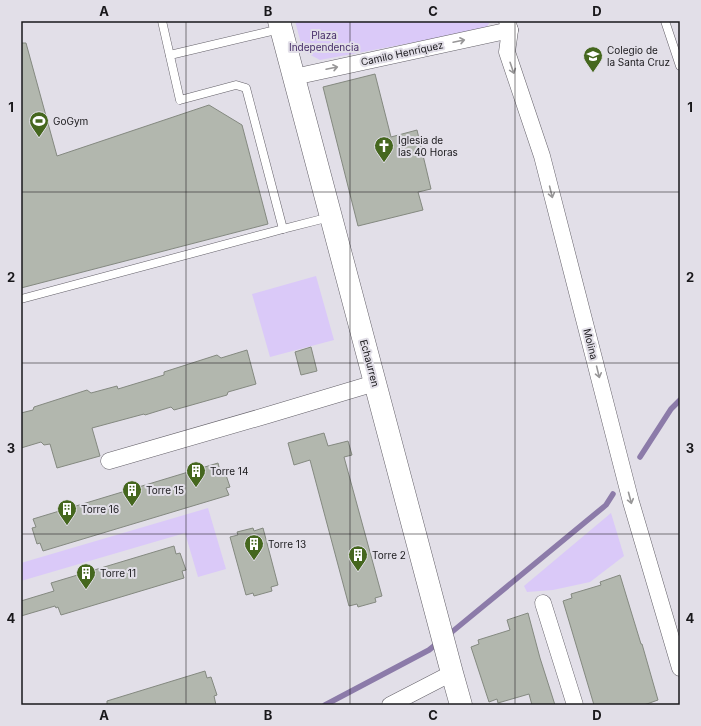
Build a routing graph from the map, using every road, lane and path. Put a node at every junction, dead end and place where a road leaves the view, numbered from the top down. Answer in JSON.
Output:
{"nodes":[{"id":1,"x":162,"y":21,"type":"edge"},
{"id":2,"x":665,"y":21,"type":"edge"},
{"id":3,"x":280,"y":25,"type":"edge"},
{"id":4,"x":508,"y":26,"type":"edge"},
{"id":5,"x":170,"y":55,"type":"junction"},
{"id":6,"x":680,"y":66,"type":"edge"},
{"id":7,"x":294,"y":77,"type":"junction"},
{"id":8,"x":331,"y":217,"type":"junction"},
{"id":9,"x":283,"y":228,"type":"junction"},
{"id":10,"x":21,"y":299,"type":"edge"},
{"id":11,"x":375,"y":383,"type":"junction"},
{"id":12,"x":109,"y":460,"type":"dead end"},
{"id":13,"x":543,"y":602,"type":"dead end"},
{"id":14,"x":680,"y":668,"type":"edge"},
{"id":15,"x":452,"y":673,"type":"junction"},
{"id":16,"x":390,"y":705,"type":"edge"},
{"id":17,"x":461,"y":705,"type":"edge"},
{"id":18,"x":575,"y":705,"type":"edge"}],
"edges":[{"from":1,"to":5,"type":"lane"},
{"from":2,"to":6,"type":"lane"},
{"from":3,"to":5,"type":"lane"},
{"from":3,"to":7,"type":"street","name":"Echaurren"},
{"from":7,"to":4,"type":"street","name":"Camilo Henríquez","one_way":true},
{"from":4,"to":14,"type":"street","name":"Molina","one_way":true},
{"from":5,"to":9,"type":"lane"},
{"from":7,"to":8,"type":"street","name":"Echaurren"},
{"from":8,"to":9,"type":"lane"},
{"from":8,"to":11,"type":"street","name":"Echaurren"},
{"from":9,"to":10,"type":"lane"},
{"from":11,"to":12,"type":"street"},
{"from":11,"to":15,"type":"street","name":"Echaurren"},
{"from":13,"to":18,"type":"street"},
{"from":15,"to":16,"type":"street"},
{"from":15,"to":17,"type":"street","name":"Echaurren"}]}
